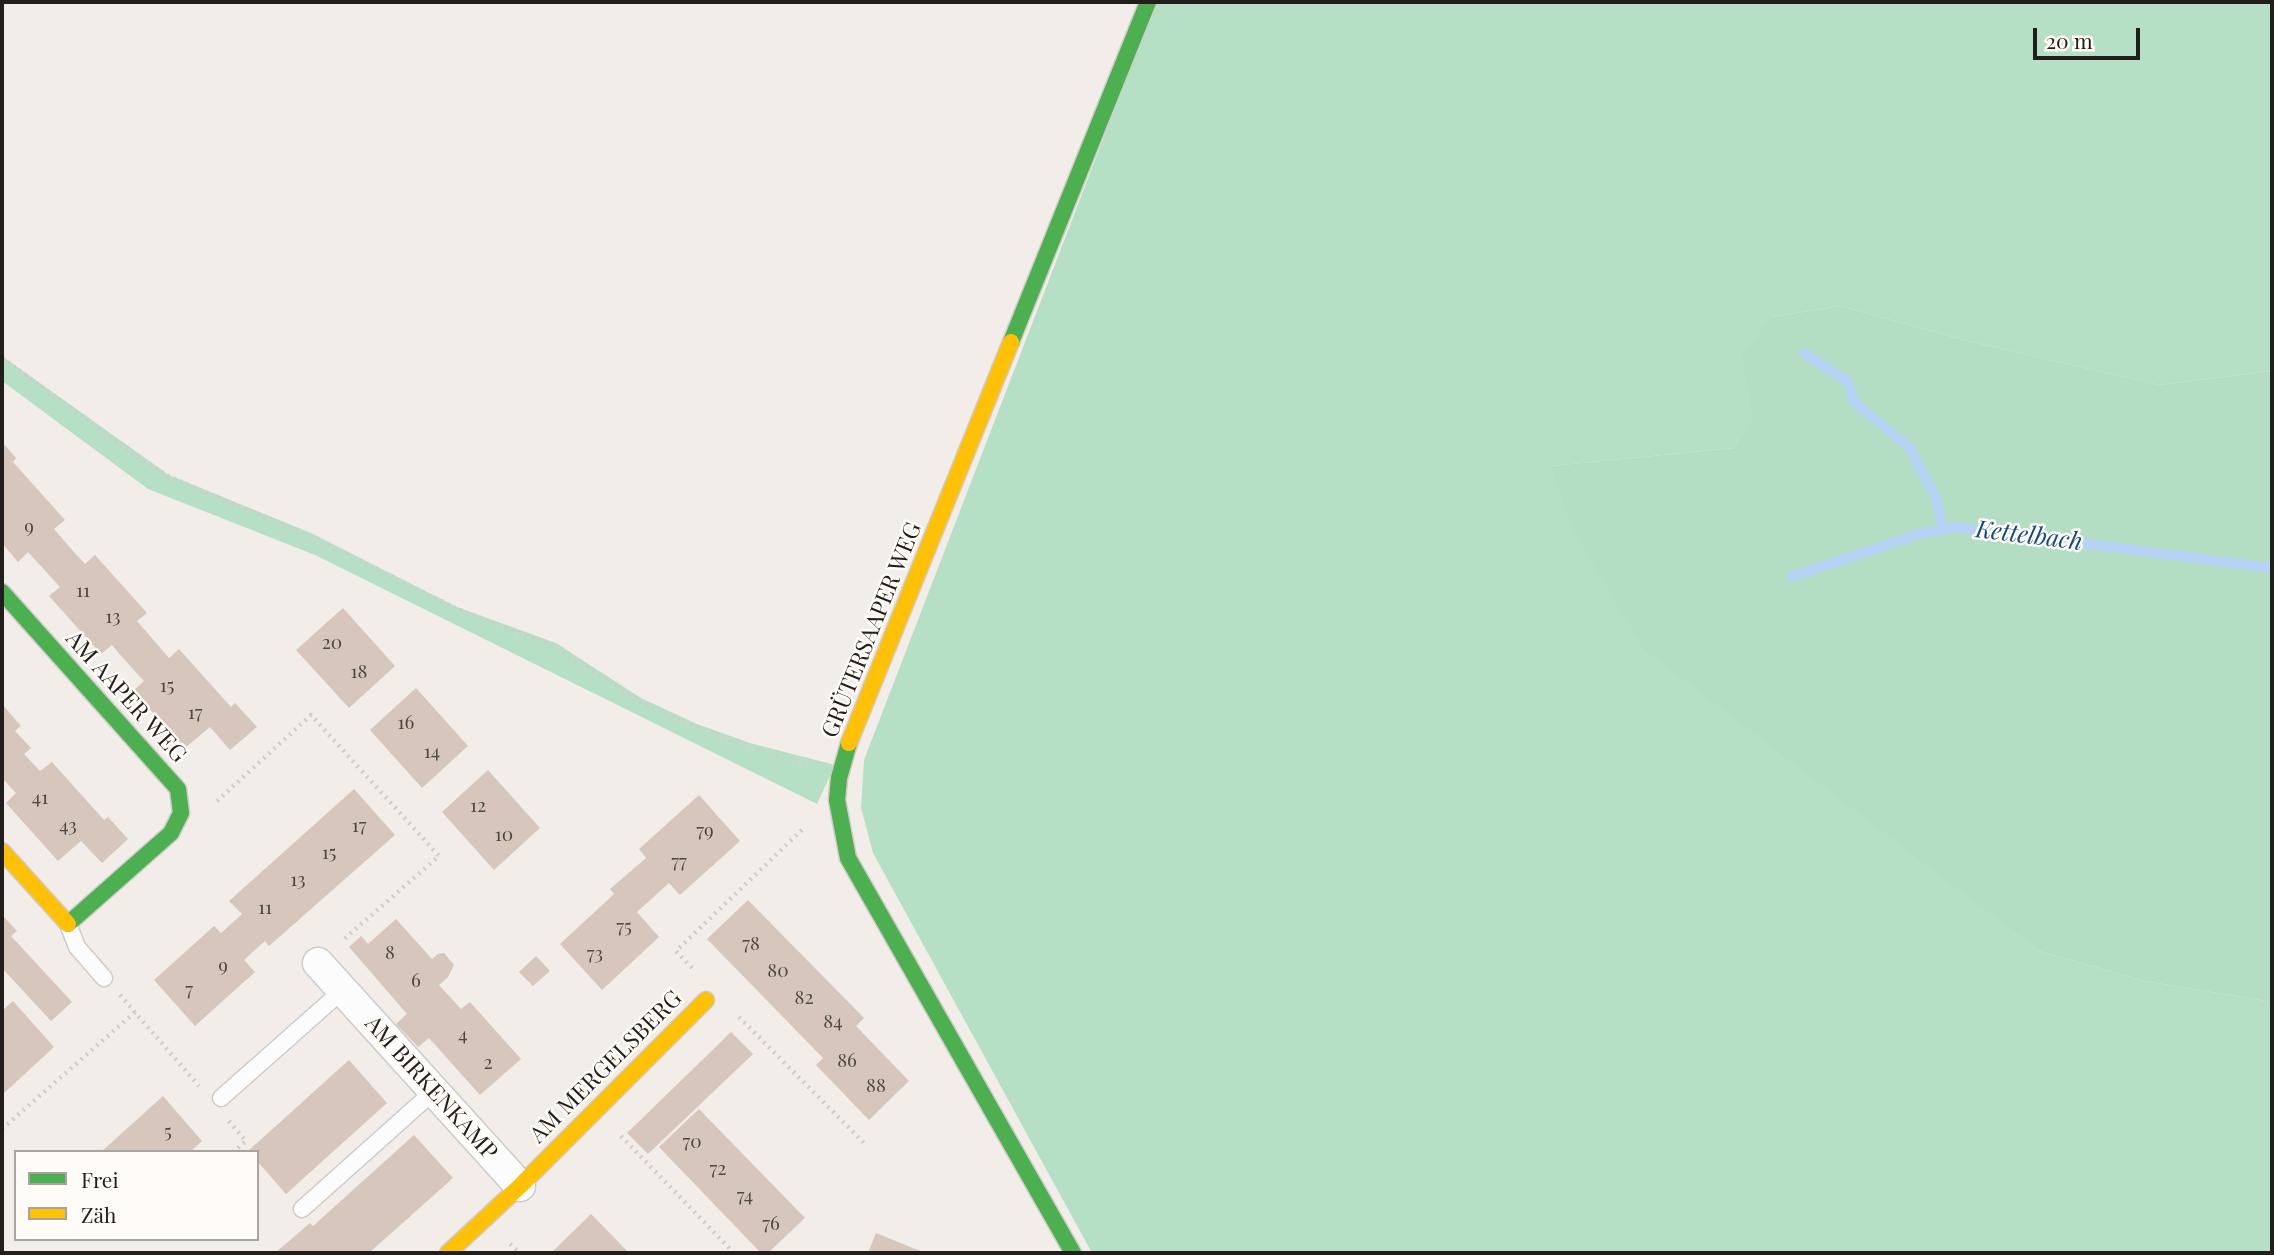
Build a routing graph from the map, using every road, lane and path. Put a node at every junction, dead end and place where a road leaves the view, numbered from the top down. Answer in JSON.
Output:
{"nodes":[{"id":1,"x":1148,"y":2,"type":"edge"},
{"id":2,"x":2,"y":358,"type":"edge"},
{"id":3,"x":2,"y":592,"type":"edge"},
{"id":4,"x":839,"y":778,"type":"junction"},
{"id":5,"x":181,"y":813,"type":"junction"},
{"id":6,"x":810,"y":823,"type":"dead end"},
{"id":7,"x":2,"y":851,"type":"edge"},
{"id":8,"x":68,"y":924,"type":"junction"},
{"id":9,"x":318,"y":963,"type":"joint"},
{"id":10,"x":108,"y":982,"type":"joint"},
{"id":11,"x":343,"y":990,"type":"junction"},
{"id":12,"x":710,"y":996,"type":"junction"},
{"id":13,"x":135,"y":1012,"type":"junction"},
{"id":14,"x":174,"y":1057,"type":"dead end"},
{"id":15,"x":433,"y":1092,"type":"junction"},
{"id":16,"x":222,"y":1105,"type":"joint"},
{"id":17,"x":596,"y":1110,"type":"junction"},
{"id":18,"x":2,"y":1129,"type":"edge"},
{"id":19,"x":867,"y":1146,"type":"dead end"},
{"id":20,"x":235,"y":1150,"type":"edge"},
{"id":21,"x":520,"y":1186,"type":"junction"},
{"id":22,"x":302,"y":1209,"type":"dead end"},
{"id":23,"x":448,"y":1253,"type":"edge"},
{"id":24,"x":734,"y":1253,"type":"edge"},
{"id":25,"x":1073,"y":1253,"type":"edge"}],
"edges":[{"from":1,"to":4,"type":"street","name":"GRÜTERSAAPER WEG"},
{"from":2,"to":4,"type":"path"},
{"from":3,"to":5,"type":"street","name":"AM AAPER WEG"},
{"from":4,"to":25,"type":"street","name":"GRÜTERSAAPER WEG"},
{"from":5,"to":8,"type":"street"},
{"from":5,"to":9,"type":"path"},
{"from":6,"to":12,"type":"path","name":"AM MERGELSBERG"},
{"from":7,"to":8,"type":"street"},
{"from":8,"to":10,"type":"lane"},
{"from":9,"to":11,"type":"street","name":"AM BIRKENKAMP"},
{"from":10,"to":13,"type":"path"},
{"from":11,"to":15,"type":"street","name":"AM BIRKENKAMP"},
{"from":11,"to":16,"type":"lane"},
{"from":12,"to":17,"type":"street","name":"AM MERGELSBERG"},
{"from":12,"to":19,"type":"path"},
{"from":13,"to":14,"type":"path"},
{"from":13,"to":18,"type":"path"},
{"from":15,"to":21,"type":"street","name":"AM BIRKENKAMP"},
{"from":15,"to":22,"type":"lane"},
{"from":16,"to":20,"type":"path"},
{"from":17,"to":21,"type":"street","name":"AM MERGELSBERG"},
{"from":17,"to":24,"type":"path"},
{"from":21,"to":23,"type":"street","name":"AM MERGELSBERG"}]}
